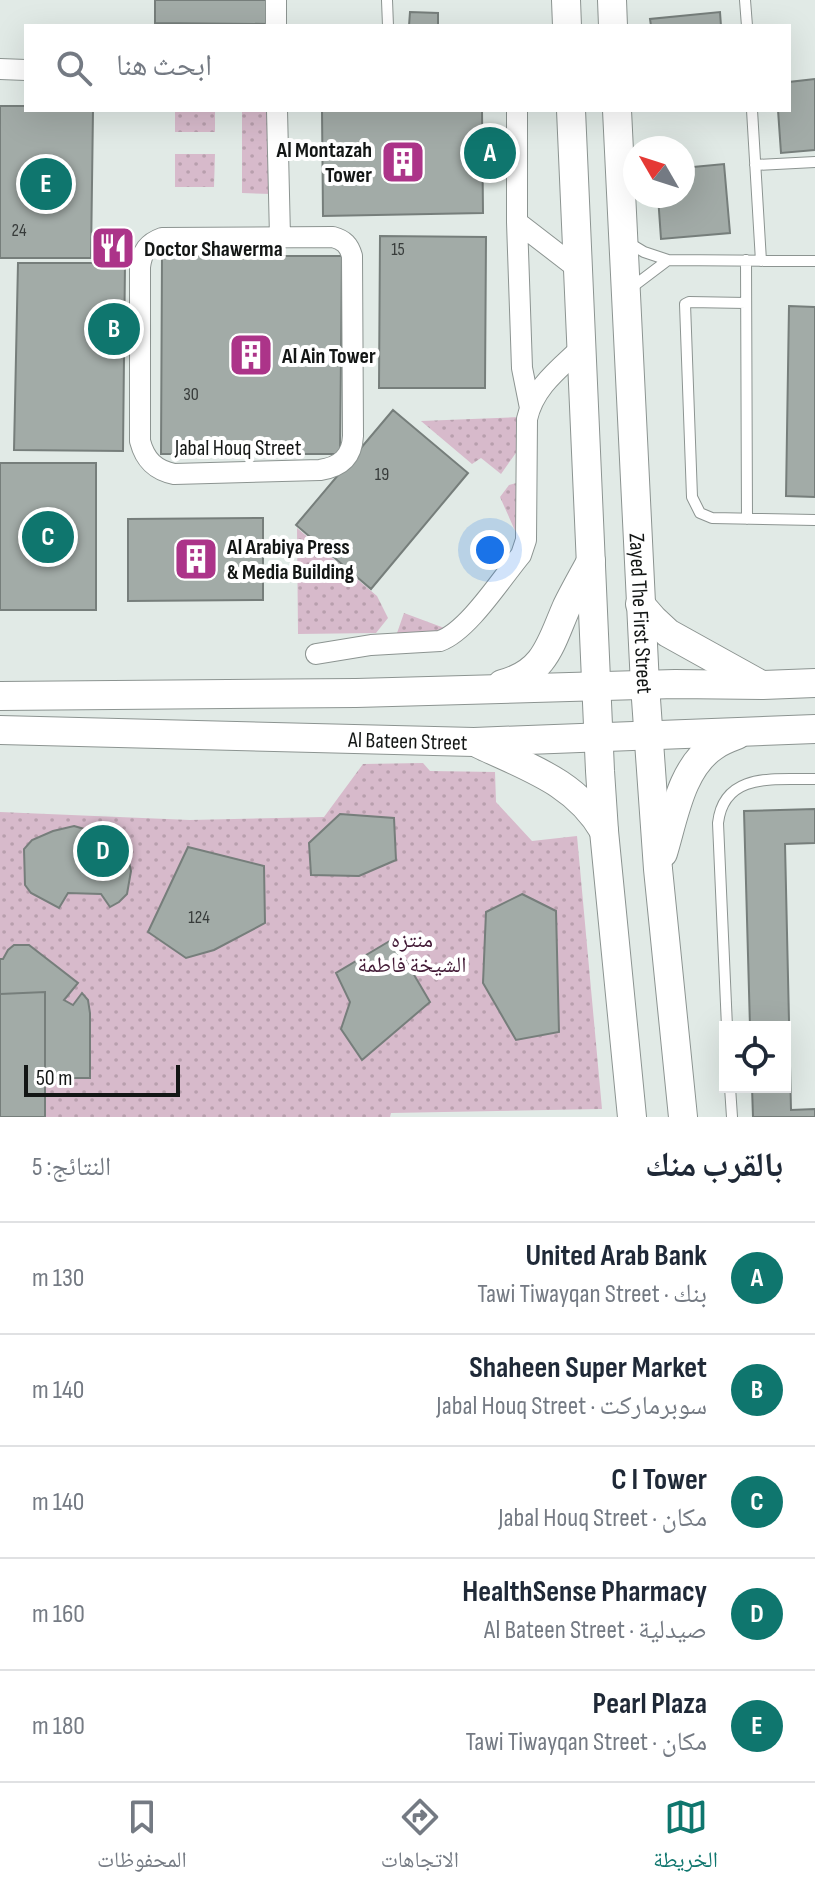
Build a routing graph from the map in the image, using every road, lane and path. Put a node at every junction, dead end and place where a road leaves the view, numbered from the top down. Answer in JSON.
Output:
{"nodes":[{"id":1,"x":276,"y":0,"type":"edge"},
{"id":2,"x":387,"y":0,"type":"edge"},
{"id":3,"x":566,"y":0,"type":"edge"},
{"id":4,"x":612,"y":0,"type":"edge"},
{"id":5,"x":745,"y":0,"type":"edge"},
{"id":6,"x":276,"y":24,"type":"edge"},
{"id":7,"x":388,"y":24,"type":"edge"},
{"id":8,"x":567,"y":24,"type":"edge"},
{"id":9,"x":613,"y":24,"type":"edge"},
{"id":10,"x":747,"y":24,"type":"edge"},
{"id":11,"x":0,"y":69,"type":"edge"},
{"id":12,"x":24,"y":70,"type":"edge"},
{"id":13,"x":277,"y":112,"type":"edge"},
{"id":14,"x":517,"y":112,"type":"edge"},
{"id":15,"x":571,"y":112,"type":"edge"},
{"id":16,"x":617,"y":112,"type":"edge"},
{"id":17,"x":752,"y":112,"type":"edge"},
{"id":18,"x":815,"y":162,"type":"edge"},
{"id":19,"x":755,"y":165,"type":"junction"},
{"id":20,"x":517,"y":222,"type":"junction"},
{"id":21,"x":280,"y":237,"type":"junction"},
{"id":22,"x":623,"y":237,"type":"junction"},
{"id":23,"x":668,"y":260,"type":"junction"},
{"id":24,"x":746,"y":260,"type":"junction"},
{"id":25,"x":761,"y":261,"type":"junction"},
{"id":26,"x":815,"y":261,"type":"edge"},
{"id":27,"x":578,"y":269,"type":"junction"},
{"id":28,"x":626,"y":293,"type":"junction"},
{"id":29,"x":746,"y":303,"type":"junction"},
{"id":30,"x":582,"y":347,"type":"junction"},
{"id":31,"x":530,"y":408,"type":"junction"},
{"id":32,"x":747,"y":519,"type":"junction"},
{"id":33,"x":815,"y":520,"type":"edge"},
{"id":34,"x":592,"y":560,"type":"junction"},
{"id":35,"x":640,"y":604,"type":"junction"},
{"id":36,"x":316,"y":654,"type":"dead end"},
{"id":37,"x":815,"y":683,"type":"edge"},
{"id":38,"x":645,"y":685,"type":"junction"},
{"id":39,"x":763,"y":685,"type":"junction"},
{"id":40,"x":595,"y":686,"type":"junction"},
{"id":41,"x":474,"y":691,"type":"junction"},
{"id":42,"x":0,"y":696,"type":"edge"},
{"id":43,"x":815,"y":729,"type":"edge"},
{"id":44,"x":0,"y":730,"type":"edge"},
{"id":45,"x":744,"y":732,"type":"junction"},
{"id":46,"x":649,"y":735,"type":"junction"},
{"id":47,"x":598,"y":737,"type":"junction"},
{"id":48,"x":474,"y":742,"type":"junction"},
{"id":49,"x":815,"y":779,"type":"edge"},
{"id":50,"x":604,"y":831,"type":"junction"},
{"id":51,"x":658,"y":869,"type":"junction"},
{"id":52,"x":727,"y":1021,"type":"edge"},
{"id":53,"x":730,"y":1093,"type":"edge"},
{"id":54,"x":631,"y":1116,"type":"edge"},
{"id":55,"x":683,"y":1117,"type":"edge"},
{"id":56,"x":732,"y":1117,"type":"edge"}],
"edges":[{"from":1,"to":6,"type":"street"},
{"from":2,"to":7,"type":"lane"},
{"from":3,"to":8,"type":"main road"},
{"from":4,"to":9,"type":"main road"},
{"from":5,"to":10,"type":"lane"},
{"from":11,"to":12,"type":"street"},
{"from":13,"to":21,"type":"street"},
{"from":14,"to":20,"type":"street"},
{"from":15,"to":27,"type":"main road"},
{"from":16,"to":22,"type":"main road","name":"Zayed The First Street"},
{"from":17,"to":19,"type":"lane"},
{"from":18,"to":19,"type":"lane"},
{"from":19,"to":25,"type":"lane"},
{"from":20,"to":27,"type":"street"},
{"from":20,"to":31,"type":"street"},
{"from":21,"to":21,"type":"street","name":"Jabal Houq Street"},
{"from":22,"to":23,"type":"lane"},
{"from":22,"to":28,"type":"main road","name":"Zayed The First Street"},
{"from":23,"to":24,"type":"lane"},
{"from":23,"to":28,"type":"lane"},
{"from":24,"to":25,"type":"lane"},
{"from":24,"to":29,"type":"lane"},
{"from":25,"to":26,"type":"lane"},
{"from":27,"to":30,"type":"main road"},
{"from":28,"to":35,"type":"main road","name":"Zayed The First Street"},
{"from":29,"to":32,"type":"lane"},
{"from":29,"to":32,"type":"lane"},
{"from":30,"to":31,"type":"street"},
{"from":30,"to":34,"type":"main road"},
{"from":31,"to":36,"type":"street"},
{"from":32,"to":33,"type":"lane"},
{"from":34,"to":40,"type":"main road"},
{"from":34,"to":41,"type":"main road"},
{"from":35,"to":38,"type":"main road","name":"Zayed The First Street"},
{"from":35,"to":39,"type":"main road"},
{"from":37,"to":39,"type":"main road","name":"Al Bateen Street"},
{"from":38,"to":39,"type":"main road","name":"Al Bateen Street"},
{"from":38,"to":40,"type":"main road","name":"Al Bateen Street"},
{"from":38,"to":46,"type":"main road","name":"Zayed The First Street"},
{"from":40,"to":41,"type":"main road","name":"Al Bateen Street"},
{"from":40,"to":47,"type":"main road"},
{"from":41,"to":42,"type":"main road","name":"Al Bateen Street"},
{"from":43,"to":45,"type":"main road","name":"Al Bateen Street"},
{"from":44,"to":48,"type":"main road","name":"Al Bateen Street"},
{"from":45,"to":46,"type":"main road","name":"Al Bateen Street"},
{"from":45,"to":51,"type":"main road"},
{"from":46,"to":47,"type":"main road","name":"Al Bateen Street"},
{"from":46,"to":51,"type":"main road","name":"Zayed The First Street"},
{"from":47,"to":48,"type":"main road","name":"Al Bateen Street"},
{"from":47,"to":50,"type":"main road"},
{"from":48,"to":50,"type":"main road"},
{"from":49,"to":52,"type":"lane"},
{"from":50,"to":54,"type":"main road"},
{"from":51,"to":55,"type":"main road","name":"Zayed The First Street"},
{"from":53,"to":56,"type":"lane"}]}
